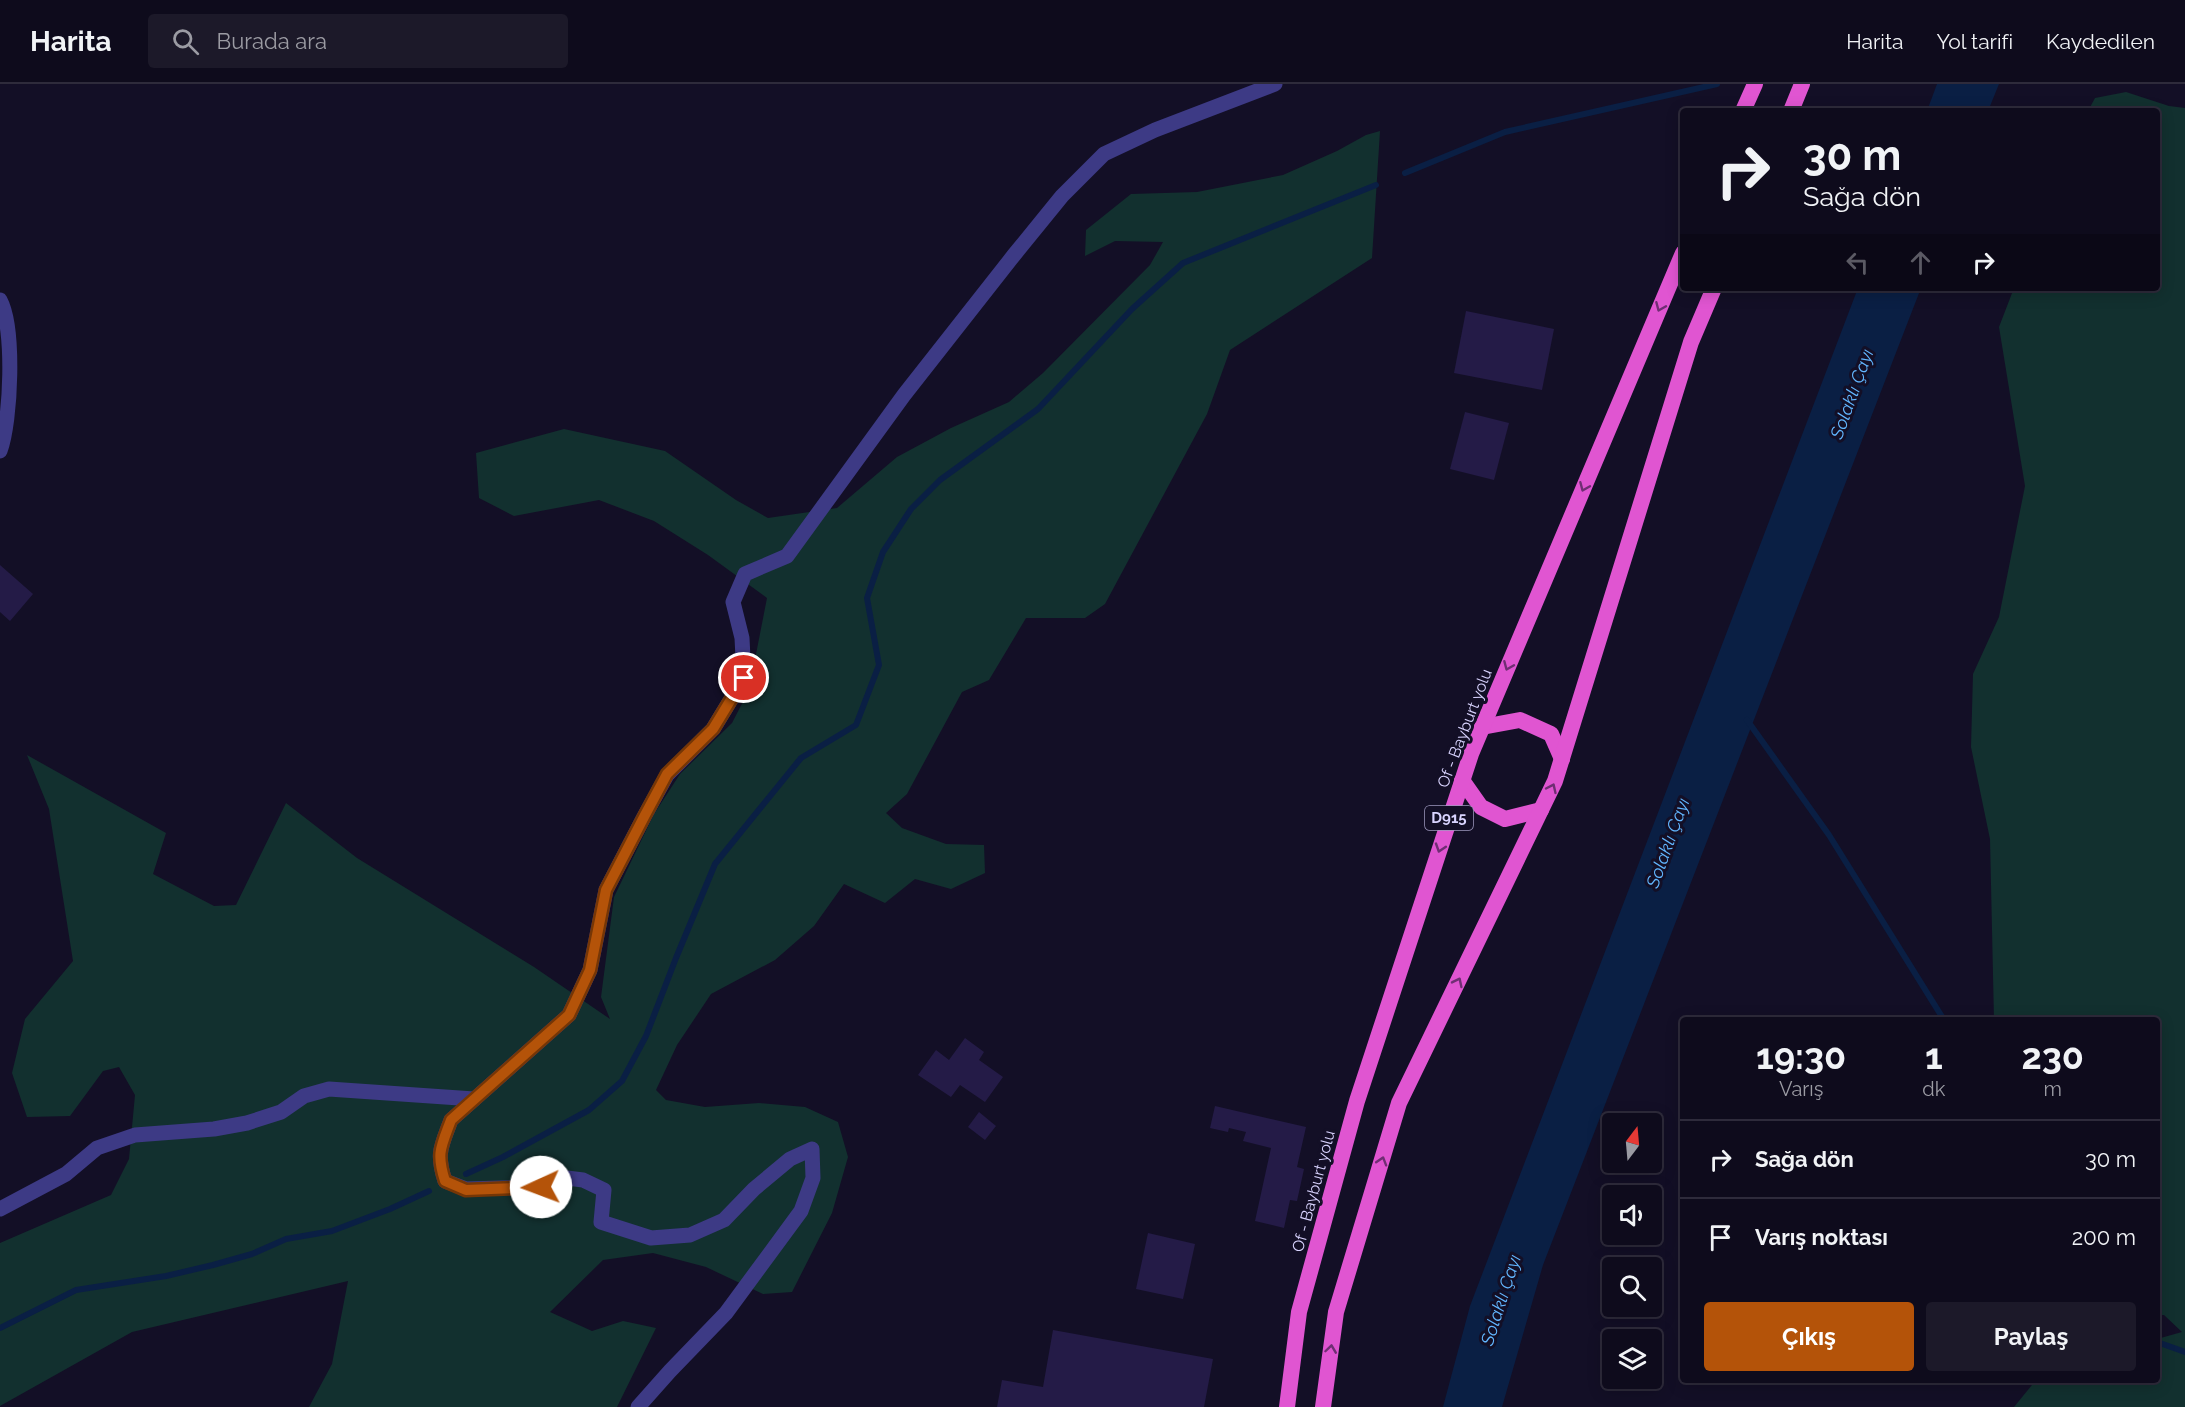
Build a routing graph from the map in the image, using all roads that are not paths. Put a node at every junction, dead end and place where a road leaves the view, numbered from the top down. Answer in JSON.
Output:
{"nodes":[{"id":1,"x":1275,"y":84,"type":"edge"},
{"id":2,"x":1755,"y":84,"type":"edge"},
{"id":3,"x":1802,"y":84,"type":"edge"},
{"id":4,"x":1744,"y":108,"type":"edge"},
{"id":5,"x":1792,"y":108,"type":"edge"},
{"id":6,"x":1680,"y":260,"type":"edge"},
{"id":7,"x":1713,"y":291,"type":"edge"},
{"id":8,"x":0,"y":300,"type":"edge"},
{"id":9,"x":0,"y":451,"type":"edge"},
{"id":10,"x":1482,"y":727,"type":"junction"},
{"id":11,"x":1562,"y":759,"type":"junction"},
{"id":12,"x":1462,"y":780,"type":"junction"},
{"id":13,"x":1541,"y":810,"type":"junction"},
{"id":14,"x":474,"y":1099,"type":"junction"},
{"id":15,"x":0,"y":1209,"type":"edge"},
{"id":16,"x":638,"y":1407,"type":"edge"},
{"id":17,"x":1287,"y":1407,"type":"edge"},
{"id":18,"x":1323,"y":1407,"type":"edge"}],
"edges":[{"from":1,"to":14,"type":"street"},
{"from":2,"to":4,"type":"highway"},
{"from":3,"to":5,"type":"highway"},
{"from":6,"to":10,"type":"highway","name":"Of - Bayburt yolu","number":"D915","one_way":true},
{"from":7,"to":11,"type":"highway"},
{"from":8,"to":9,"type":"street"},
{"from":10,"to":11,"type":"highway"},
{"from":10,"to":12,"type":"highway","name":"Of - Bayburt yolu","number":"D915"},
{"from":13,"to":11,"type":"highway","one_way":true},
{"from":12,"to":13,"type":"highway"},
{"from":12,"to":17,"type":"highway","name":"Of - Bayburt yolu","number":"D915","one_way":true},
{"from":18,"to":13,"type":"highway","one_way":true},
{"from":14,"to":15,"type":"street"},
{"from":14,"to":16,"type":"street"}]}
